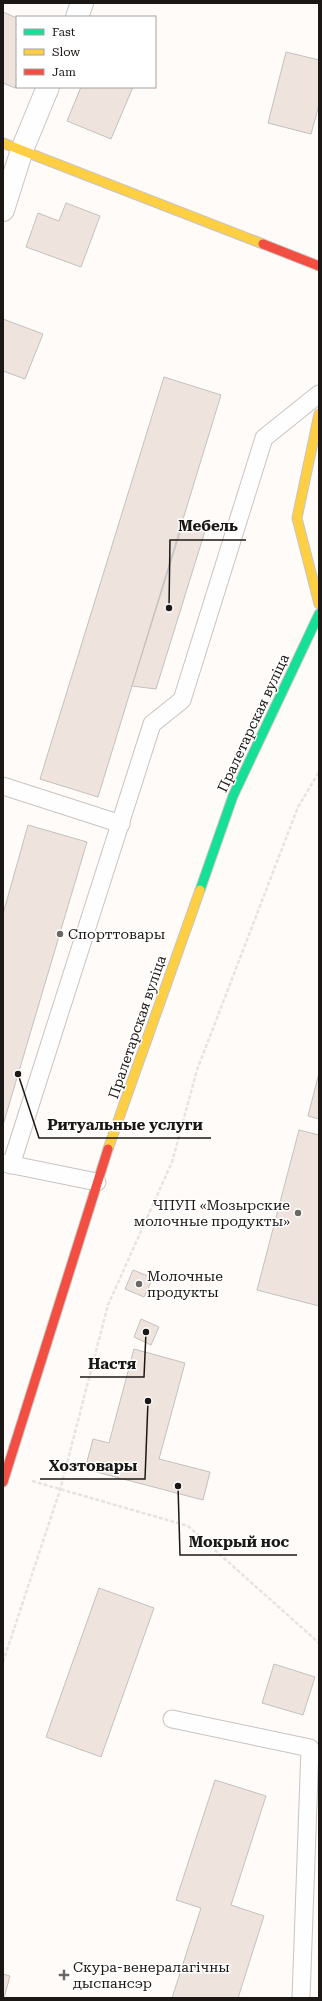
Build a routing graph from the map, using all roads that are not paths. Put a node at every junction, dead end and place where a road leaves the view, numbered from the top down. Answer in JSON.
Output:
{"nodes":[{"id":1,"x":82,"y":3,"type":"edge"},
{"id":2,"x":76,"y":16,"type":"edge"},
{"id":3,"x":47,"y":88,"type":"edge"},
{"id":4,"x":12,"y":147,"type":"edge"},
{"id":5,"x":3,"y":210,"type":"edge"},
{"id":6,"x":319,"y":266,"type":"edge"},
{"id":7,"x":319,"y":394,"type":"edge"},
{"id":8,"x":319,"y":414,"type":"edge"},
{"id":9,"x":319,"y":604,"type":"edge"},
{"id":10,"x":319,"y":614,"type":"edge"},
{"id":11,"x":3,"y":786,"type":"edge"},
{"id":12,"x":122,"y":824,"type":"junction"},
{"id":13,"x":7,"y":1164,"type":"edge"},
{"id":14,"x":97,"y":1182,"type":"junction"},
{"id":15,"x":3,"y":1482,"type":"edge"},
{"id":16,"x":172,"y":1719,"type":"dead end"},
{"id":17,"x":301,"y":1998,"type":"edge"}],
"edges":[{"from":1,"to":2,"type":"street"},
{"from":3,"to":4,"type":"street"},
{"from":4,"to":5,"type":"street"},
{"from":4,"to":6,"type":"main road"},
{"from":7,"to":12,"type":"lane"},
{"from":8,"to":9,"type":"main road"},
{"from":10,"to":14,"type":"main road","name":"Пралетарская вуліца"},
{"from":11,"to":12,"type":"lane"},
{"from":12,"to":13,"type":"lane"},
{"from":13,"to":14,"type":"lane"},
{"from":14,"to":15,"type":"main road","name":"Пралетарская вуліца"},
{"from":16,"to":17,"type":"lane"}]}
